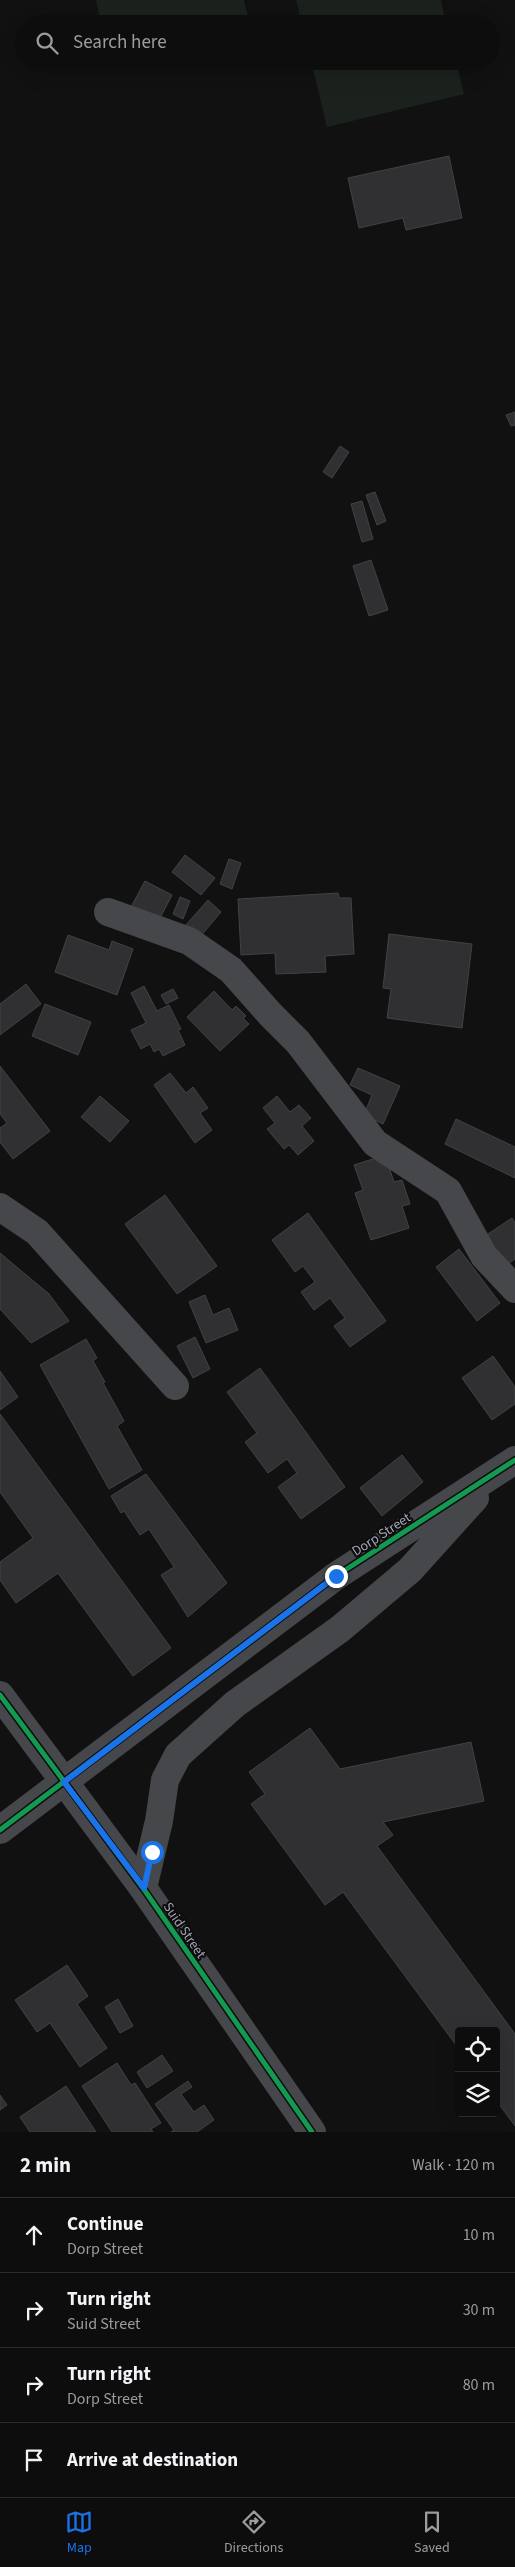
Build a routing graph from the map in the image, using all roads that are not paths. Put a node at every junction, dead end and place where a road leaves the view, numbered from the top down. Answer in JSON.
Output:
{"nodes":[{"id":1,"x":108,"y":912,"type":"dead end"},
{"id":2,"x":0,"y":1207,"type":"edge"},
{"id":3,"x":515,"y":1289,"type":"edge"},
{"id":4,"x":175,"y":1386,"type":"dead end"},
{"id":5,"x":504,"y":1468,"type":"edge"},
{"id":6,"x":0,"y":1695,"type":"edge"},
{"id":7,"x":64,"y":1782,"type":"junction"},
{"id":8,"x":0,"y":1830,"type":"edge"},
{"id":9,"x":144,"y":1888,"type":"junction"},
{"id":10,"x":312,"y":2132,"type":"edge"}],
"edges":[{"from":1,"to":3,"type":"street"},
{"from":2,"to":4,"type":"street"},
{"from":5,"to":7,"type":"street","name":"Dorp Street"},
{"from":5,"to":9,"type":"street","name":"Dorp Street"},
{"from":6,"to":7,"type":"street","name":"Suid Street"},
{"from":7,"to":8,"type":"street","name":"Dorp Street"},
{"from":7,"to":9,"type":"street","name":"Suid Street"},
{"from":9,"to":10,"type":"street","name":"Suid Street"}]}
